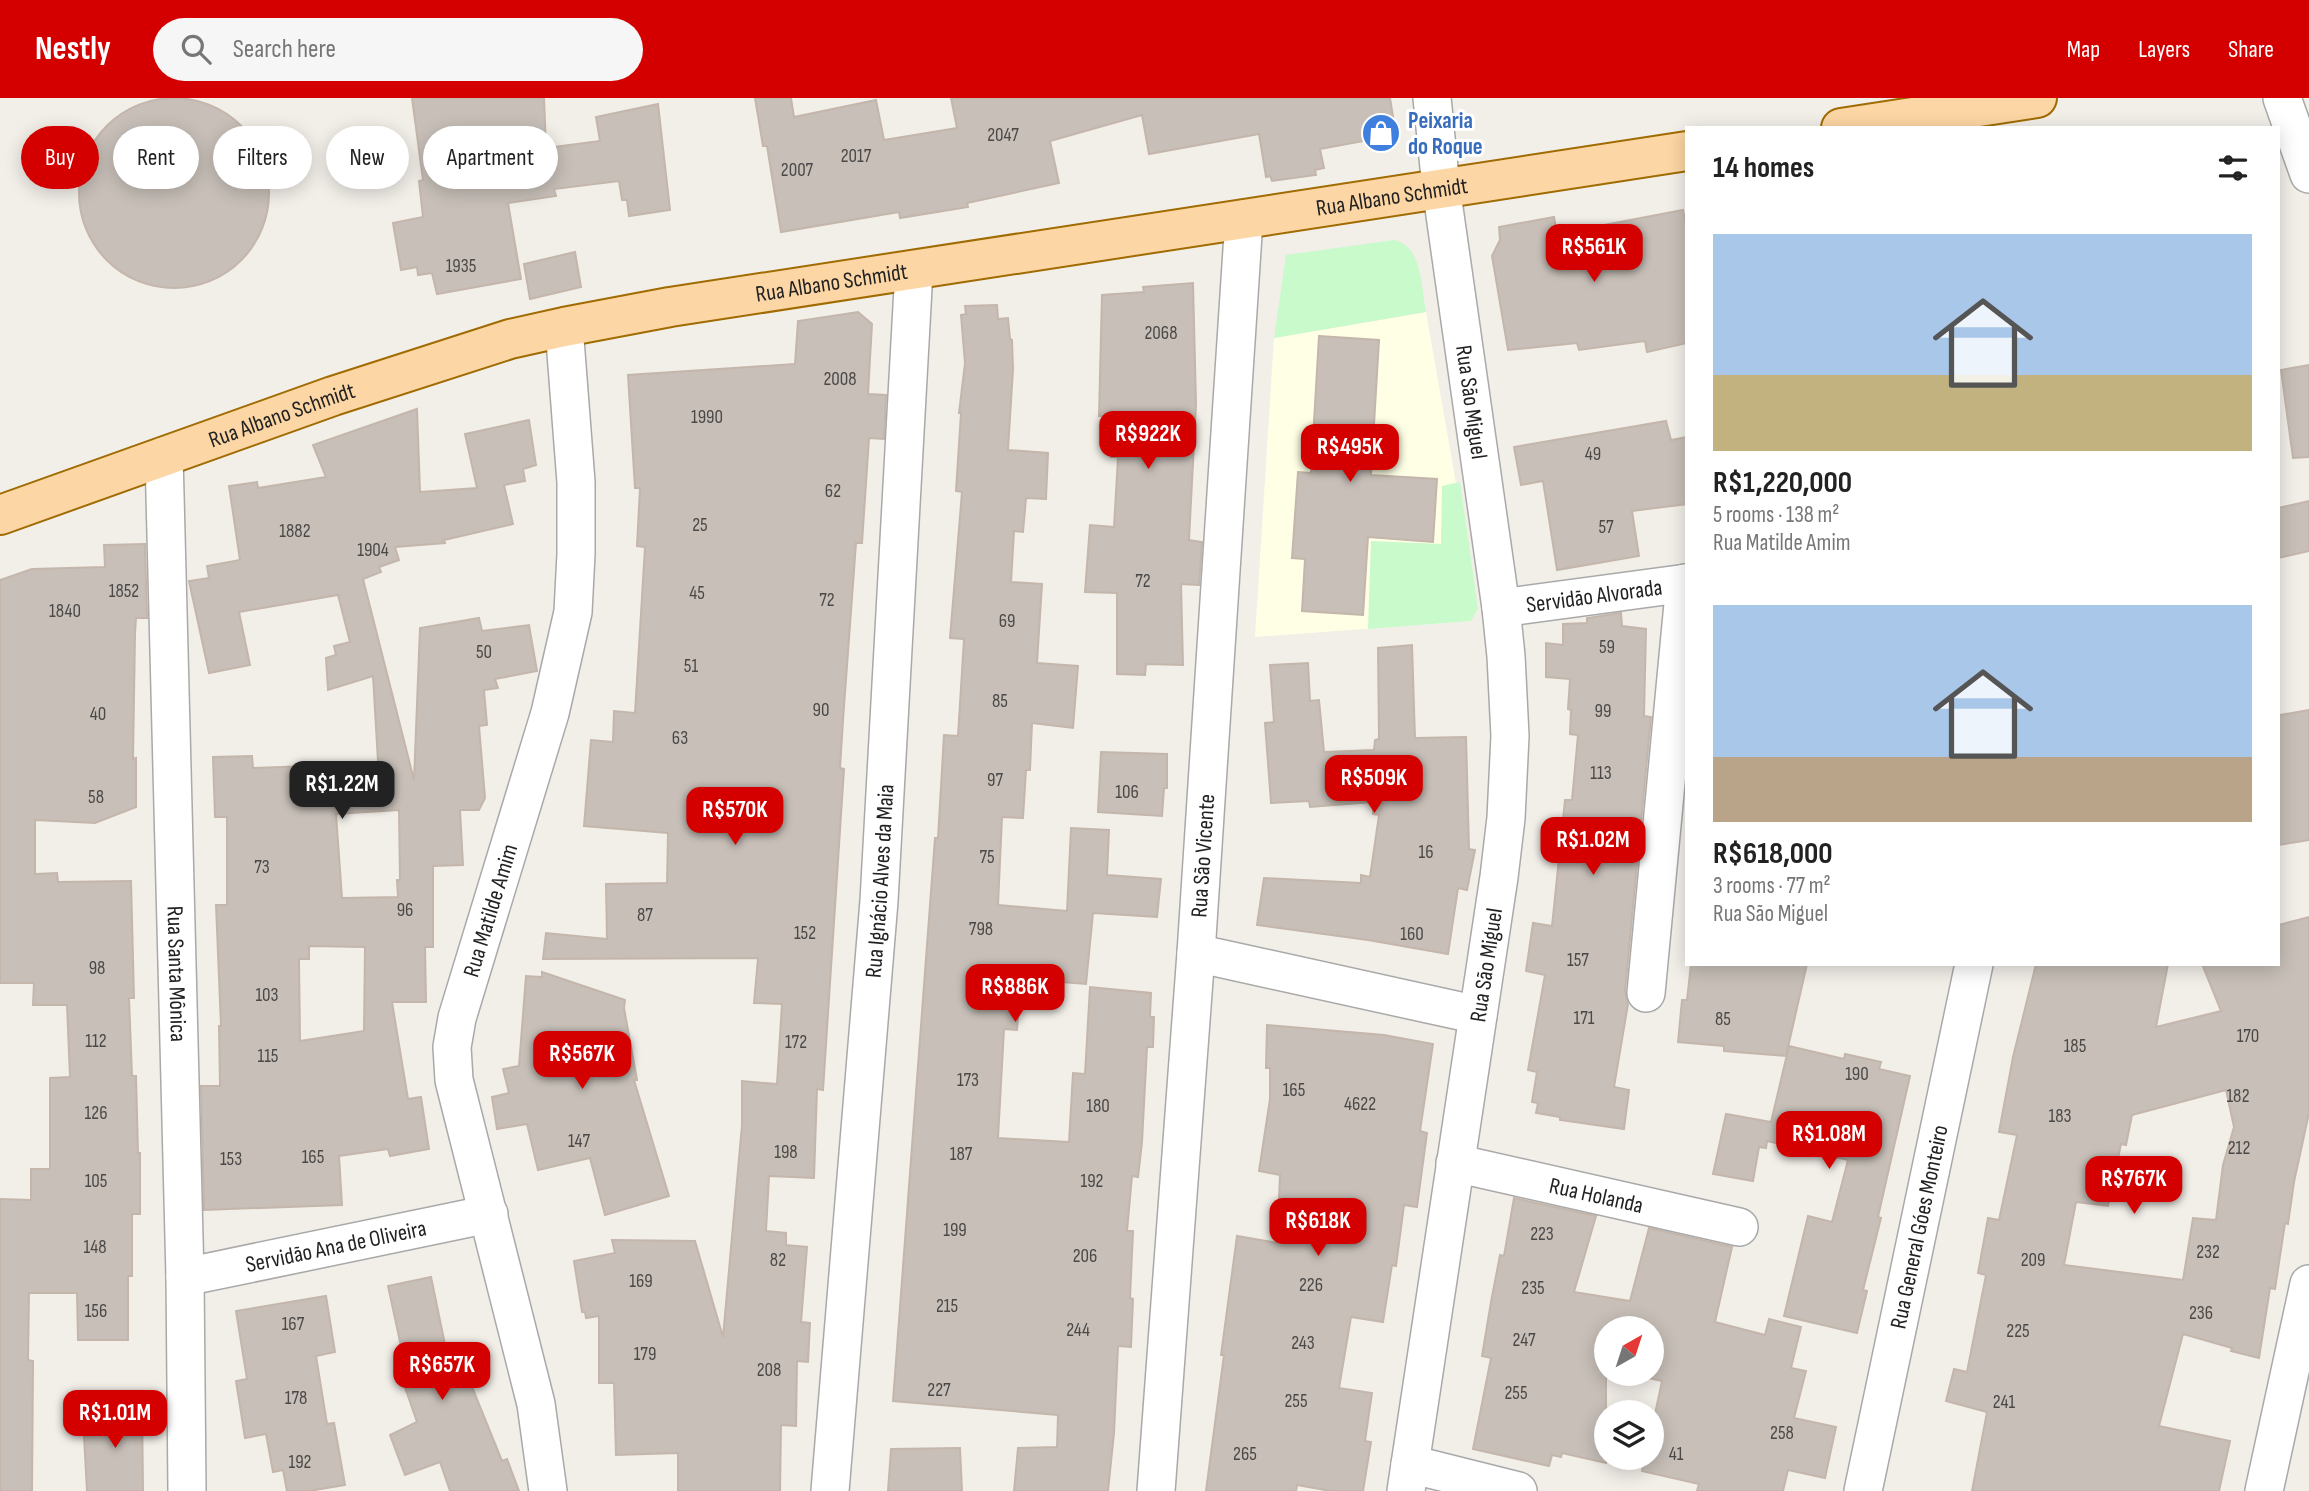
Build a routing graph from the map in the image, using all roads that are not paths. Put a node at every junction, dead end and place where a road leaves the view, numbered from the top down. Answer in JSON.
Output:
{"nodes":[{"id":1,"x":1432,"y":98,"type":"edge"},
{"id":2,"x":2038,"y":98,"type":"edge"},
{"id":3,"x":2282,"y":98,"type":"edge"},
{"id":4,"x":1890,"y":115,"type":"edge"},
{"id":5,"x":1849,"y":126,"type":"edge"},
{"id":6,"x":1685,"y":151,"type":"edge"},
{"id":7,"x":2309,"y":174,"type":"edge"},
{"id":8,"x":1441,"y":187,"type":"junction"},
{"id":9,"x":1244,"y":219,"type":"junction"},
{"id":10,"x":914,"y":270,"type":"junction"},
{"id":11,"x":564,"y":327,"type":"junction"},
{"id":12,"x":164,"y":456,"type":"junction"},
{"id":13,"x":0,"y":515,"type":"edge"},
{"id":14,"x":1685,"y":583,"type":"edge"},
{"id":15,"x":1685,"y":593,"type":"edge"},
{"id":16,"x":1501,"y":608,"type":"junction"},
{"id":17,"x":1196,"y":953,"type":"junction"},
{"id":18,"x":1974,"y":966,"type":"edge"},
{"id":19,"x":1646,"y":993,"type":"dead end"},
{"id":20,"x":1478,"y":1015,"type":"junction"},
{"id":21,"x":1455,"y":1163,"type":"junction"},
{"id":22,"x":489,"y":1214,"type":"junction"},
{"id":23,"x":1739,"y":1227,"type":"dead end"},
{"id":24,"x":185,"y":1277,"type":"junction"},
{"id":25,"x":2309,"y":1284,"type":"edge"},
{"id":26,"x":1408,"y":1477,"type":"edge"},
{"id":27,"x":187,"y":1491,"type":"edge"},
{"id":28,"x":548,"y":1491,"type":"edge"},
{"id":29,"x":830,"y":1491,"type":"edge"},
{"id":30,"x":1156,"y":1491,"type":"edge"},
{"id":31,"x":1518,"y":1491,"type":"edge"},
{"id":32,"x":1863,"y":1491,"type":"edge"},
{"id":33,"x":2263,"y":1491,"type":"edge"}],
"edges":[{"from":1,"to":8,"type":"street","name":"Rua São Miguel"},
{"from":2,"to":4,"type":"main road"},
{"from":3,"to":7,"type":"street"},
{"from":4,"to":5,"type":"main road"},
{"from":6,"to":8,"type":"main road","name":"Rua Albano Schmidt"},
{"from":8,"to":9,"type":"main road","name":"Rua Albano Schmidt"},
{"from":8,"to":16,"type":"street","name":"Rua São Miguel"},
{"from":9,"to":10,"type":"main road","name":"Rua Albano Schmidt"},
{"from":9,"to":17,"type":"street","name":"Rua São Vicente"},
{"from":10,"to":11,"type":"main road","name":"Rua Albano Schmidt"},
{"from":10,"to":29,"type":"street","name":"Rua Ignácio Alves da Maia"},
{"from":11,"to":12,"type":"main road","name":"Rua Albano Schmidt"},
{"from":11,"to":22,"type":"street","name":"Rua Matilde Amim"},
{"from":12,"to":13,"type":"main road","name":"Rua Albano Schmidt"},
{"from":12,"to":24,"type":"street","name":"Rua Santa Mônica"},
{"from":14,"to":16,"type":"street","name":"Servidão Alvorada"},
{"from":15,"to":19,"type":"street"},
{"from":16,"to":20,"type":"street","name":"Rua São Miguel"},
{"from":17,"to":20,"type":"street"},
{"from":17,"to":30,"type":"street","name":"Rua São Vicente"},
{"from":18,"to":32,"type":"street","name":"Rua General Góes Monteiro"},
{"from":20,"to":21,"type":"street","name":"Rua São Miguel"},
{"from":21,"to":23,"type":"street","name":"Rua Holanda"},
{"from":21,"to":26,"type":"street","name":"Rua São Miguel"},
{"from":22,"to":24,"type":"street","name":"Servidão Ana de Oliveira"},
{"from":22,"to":28,"type":"street","name":"Rua Matilde Amim"},
{"from":24,"to":27,"type":"street","name":"Rua Santa Mônica"},
{"from":25,"to":33,"type":"street"},
{"from":26,"to":31,"type":"street"}]}
